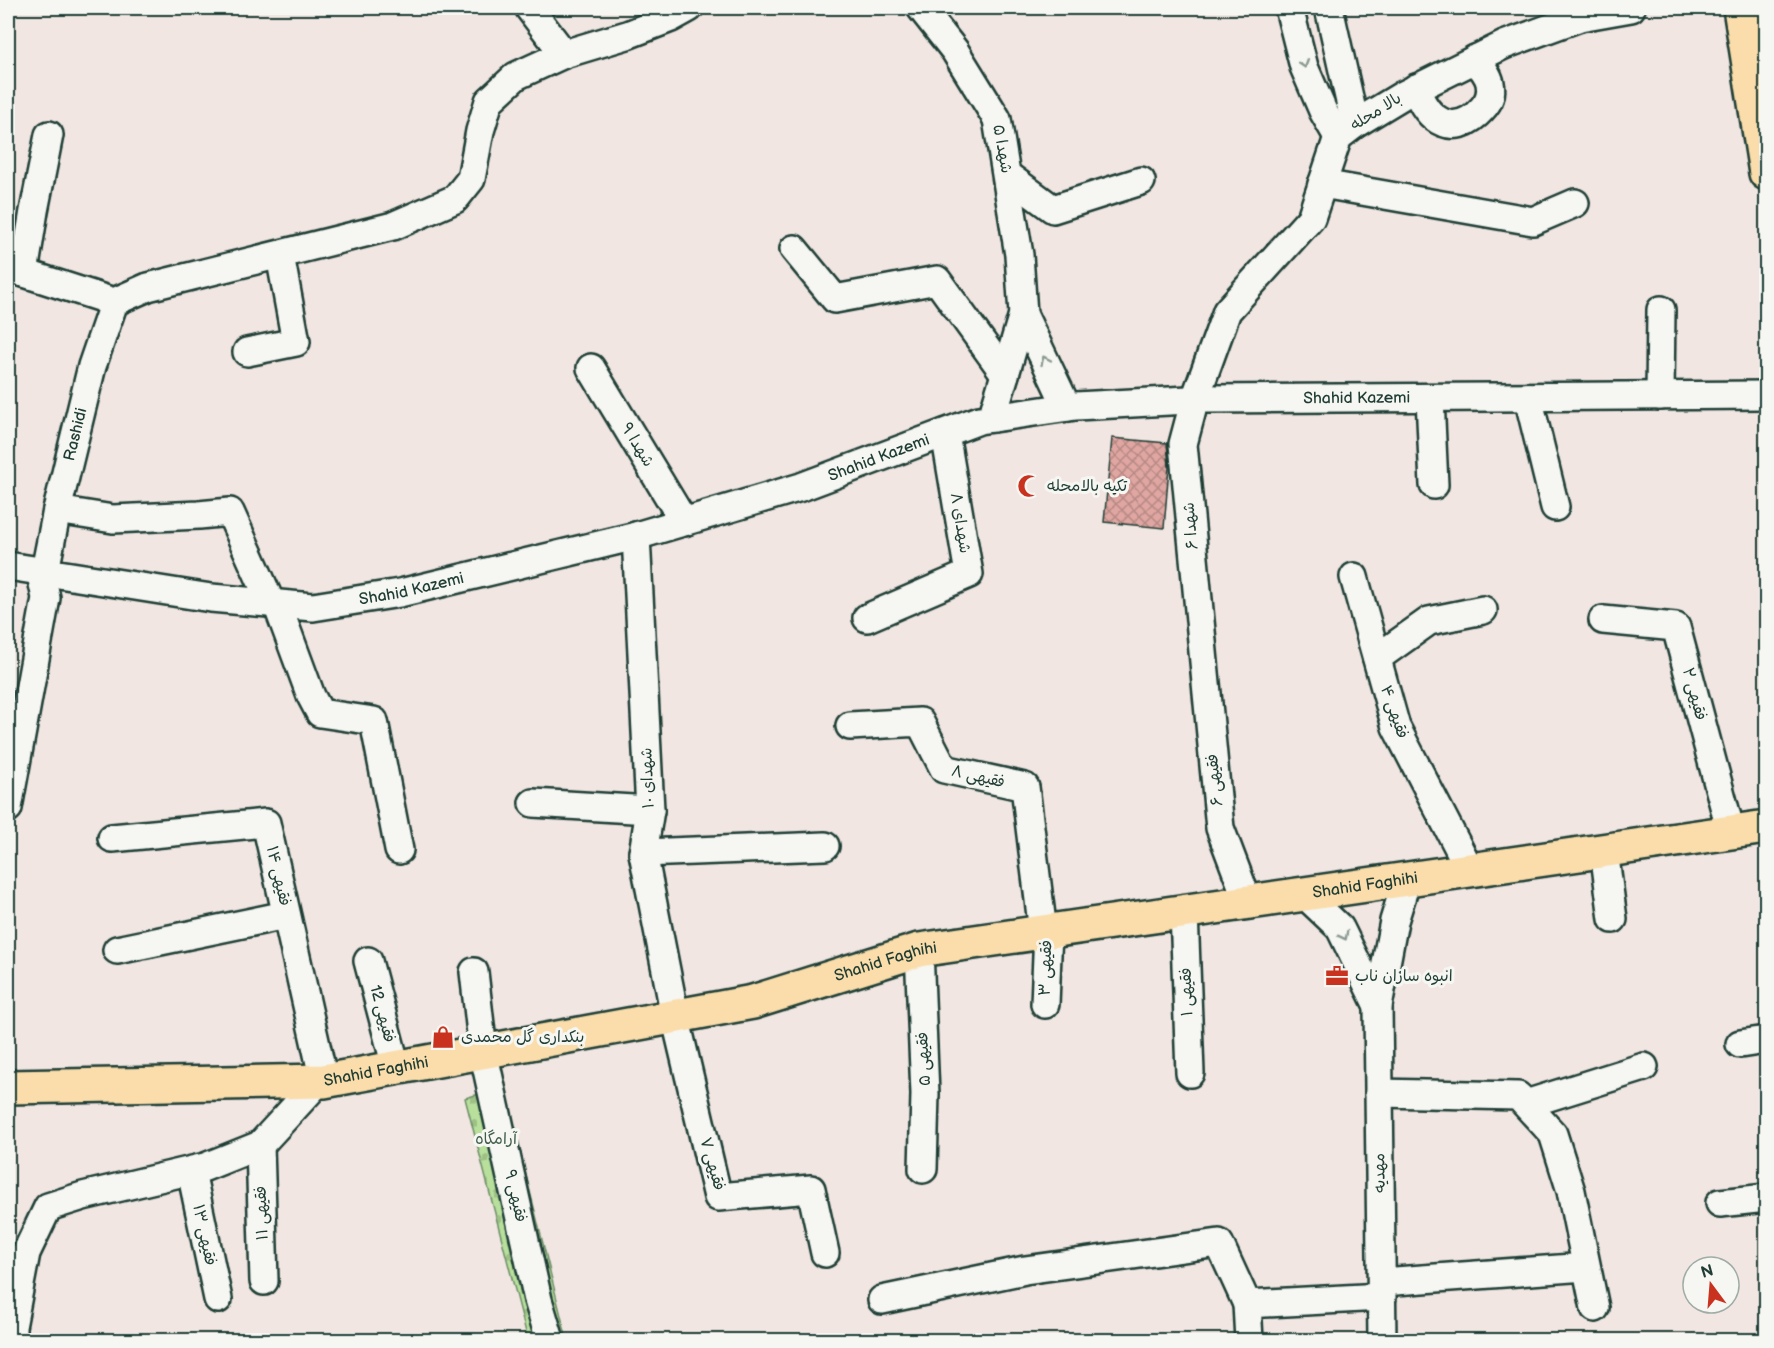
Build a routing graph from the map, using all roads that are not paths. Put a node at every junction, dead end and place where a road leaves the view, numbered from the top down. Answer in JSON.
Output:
{"nodes":[{"id":1,"x":529,"y":8,"type":"edge"},
{"id":2,"x":921,"y":8,"type":"edge"},
{"id":3,"x":1288,"y":8,"type":"edge"},
{"id":4,"x":1329,"y":8,"type":"edge"},
{"id":5,"x":1631,"y":8,"type":"edge"},
{"id":6,"x":1740,"y":8,"type":"edge"},
{"id":7,"x":1765,"y":8,"type":"edge"},
{"id":8,"x":681,"y":10,"type":"edge"},
{"id":9,"x":1767,"y":15,"type":"edge"},
{"id":10,"x":564,"y":54,"type":"junction"},
{"id":11,"x":1475,"y":59,"type":"junction"},
{"id":12,"x":1416,"y":88,"type":"junction"},
{"id":13,"x":1347,"y":131,"type":"junction"},
{"id":14,"x":49,"y":135,"type":"dead end"},
{"id":15,"x":1767,"y":173,"type":"edge"},
{"id":16,"x":1006,"y":175,"type":"junction"},
{"id":17,"x":1141,"y":181,"type":"dead end"},
{"id":18,"x":1322,"y":184,"type":"junction"},
{"id":19,"x":1575,"y":203,"type":"dead end"},
{"id":20,"x":794,"y":249,"type":"dead end"},
{"id":21,"x":280,"y":255,"type":"junction"},
{"id":22,"x":16,"y":269,"type":"edge"},
{"id":23,"x":114,"y":302,"type":"junction"},
{"id":24,"x":1660,"y":310,"type":"dead end"},
{"id":25,"x":1023,"y":314,"type":"junction"},
{"id":26,"x":247,"y":352,"type":"dead end"},
{"id":27,"x":591,"y":368,"type":"dead end"},
{"id":28,"x":1005,"y":374,"type":"junction"},
{"id":29,"x":1767,"y":395,"type":"edge"},
{"id":30,"x":1660,"y":396,"type":"junction"},
{"id":31,"x":1528,"y":397,"type":"junction"},
{"id":32,"x":1430,"y":398,"type":"junction"},
{"id":33,"x":1195,"y":399,"type":"junction"},
{"id":34,"x":1067,"y":407,"type":"junction"},
{"id":35,"x":992,"y":418,"type":"junction"},
{"id":36,"x":945,"y":433,"type":"junction"},
{"id":37,"x":1434,"y":485,"type":"dead end"},
{"id":38,"x":1555,"y":507,"type":"dead end"},
{"id":39,"x":57,"y":510,"type":"junction"},
{"id":40,"x":684,"y":522,"type":"junction"},
{"id":41,"x":636,"y":536,"type":"junction"},
{"id":42,"x":8,"y":566,"type":"edge"},
{"id":43,"x":42,"y":570,"type":"junction"},
{"id":44,"x":1354,"y":578,"type":"dead end"},
{"id":45,"x":274,"y":604,"type":"junction"},
{"id":46,"x":1484,"y":610,"type":"dead end"},
{"id":47,"x":867,"y":618,"type":"dead end"},
{"id":48,"x":1603,"y":620,"type":"dead end"},
{"id":49,"x":1202,"y":653,"type":"joint"},
{"id":50,"x":1377,"y":658,"type":"junction"},
{"id":51,"x":850,"y":726,"type":"dead end"},
{"id":52,"x":533,"y":803,"type":"dead end"},
{"id":53,"x":8,"y":808,"type":"edge"},
{"id":54,"x":650,"y":810,"type":"junction"},
{"id":55,"x":1767,"y":827,"type":"edge"},
{"id":56,"x":1731,"y":832,"type":"junction"},
{"id":57,"x":112,"y":838,"type":"dead end"},
{"id":58,"x":825,"y":846,"type":"dead end"},
{"id":59,"x":399,"y":850,"type":"dead end"},
{"id":60,"x":1604,"y":850,"type":"junction"},
{"id":61,"x":643,"y":853,"type":"junction"},
{"id":62,"x":1470,"y":870,"type":"junction"},
{"id":63,"x":1407,"y":879,"type":"junction"},
{"id":64,"x":1304,"y":894,"type":"junction"},
{"id":65,"x":1248,"y":902,"type":"junction"},
{"id":66,"x":1184,"y":912,"type":"junction"},
{"id":67,"x":286,"y":915,"type":"junction"},
{"id":68,"x":1613,"y":919,"type":"dead end"},
{"id":69,"x":1045,"y":932,"type":"junction"},
{"id":70,"x":117,"y":950,"type":"dead end"},
{"id":71,"x":919,"y":950,"type":"junction"},
{"id":72,"x":368,"y":961,"type":"dead end"},
{"id":73,"x":474,"y":972,"type":"dead end"},
{"id":74,"x":1045,"y":1004,"type":"dead end"},
{"id":75,"x":1378,"y":1006,"type":"junction"},
{"id":76,"x":675,"y":1016,"type":"junction"},
{"id":77,"x":1767,"y":1040,"type":"edge"},
{"id":78,"x":1740,"y":1044,"type":"dead end"},
{"id":79,"x":483,"y":1051,"type":"junction"},
{"id":80,"x":396,"y":1067,"type":"junction"},
{"id":81,"x":1644,"y":1067,"type":"dead end"},
{"id":82,"x":1190,"y":1073,"type":"dead end"},
{"id":83,"x":321,"y":1081,"type":"junction"},
{"id":84,"x":8,"y":1087,"type":"edge"},
{"id":85,"x":1379,"y":1093,"type":"junction"},
{"id":86,"x":1526,"y":1104,"type":"junction"},
{"id":87,"x":260,"y":1145,"type":"junction"},
{"id":88,"x":923,"y":1168,"type":"dead end"},
{"id":89,"x":191,"y":1171,"type":"junction"},
{"id":90,"x":1767,"y":1198,"type":"edge"},
{"id":91,"x":1720,"y":1203,"type":"dead end"},
{"id":92,"x":825,"y":1253,"type":"dead end"},
{"id":93,"x":1586,"y":1267,"type":"junction"},
{"id":94,"x":264,"y":1281,"type":"dead end"},
{"id":95,"x":1382,"y":1289,"type":"junction"},
{"id":96,"x":218,"y":1299,"type":"dead end"},
{"id":97,"x":882,"y":1300,"type":"dead end"},
{"id":98,"x":1246,"y":1304,"type":"junction"},
{"id":99,"x":1595,"y":1308,"type":"dead end"},
{"id":100,"x":10,"y":1332,"type":"edge"},
{"id":101,"x":550,"y":1341,"type":"edge"},
{"id":102,"x":1249,"y":1341,"type":"edge"},
{"id":103,"x":1382,"y":1341,"type":"edge"}],
"edges":[{"from":1,"to":10,"type":"street"},
{"from":2,"to":16,"type":"street","name":"شهدا ۵"},
{"from":3,"to":13,"type":"street","one_way":true},
{"from":4,"to":13,"type":"street"},
{"from":5,"to":11,"type":"street","name":"بالا محله"},
{"from":6,"to":15,"type":"main road"},
{"from":7,"to":9,"type":"main road"},
{"from":8,"to":10,"type":"street"},
{"from":10,"to":21,"type":"street"},
{"from":11,"to":12,"type":"street","name":"بالا محله"},
{"from":11,"to":12,"type":"street"},
{"from":12,"to":13,"type":"street","name":"بالا محله"},
{"from":13,"to":18,"type":"street","name":"بالا محله"},
{"from":14,"to":22,"type":"street"},
{"from":16,"to":17,"type":"street"},
{"from":16,"to":25,"type":"street","name":"شهدا ۵"},
{"from":18,"to":19,"type":"street"},
{"from":18,"to":33,"type":"street","name":"بالا محله"},
{"from":20,"to":28,"type":"street"},
{"from":21,"to":23,"type":"street"},
{"from":21,"to":26,"type":"street"},
{"from":22,"to":23,"type":"street"},
{"from":23,"to":39,"type":"street","name":"Rashidi"},
{"from":24,"to":30,"type":"street"},
{"from":25,"to":28,"type":"street","name":"شهدا ۵"},
{"from":34,"to":25,"type":"street","name":"شهدا ۵","one_way":true},
{"from":27,"to":40,"type":"street","name":"شهدا ۹"},
{"from":28,"to":35,"type":"street","name":"شهدا ۵"},
{"from":29,"to":30,"type":"street","name":"Shahid Kazemi"},
{"from":30,"to":31,"type":"street","name":"Shahid Kazemi"},
{"from":31,"to":32,"type":"street","name":"Shahid Kazemi"},
{"from":31,"to":38,"type":"street"},
{"from":32,"to":33,"type":"street","name":"Shahid Kazemi"},
{"from":32,"to":37,"type":"street"},
{"from":33,"to":34,"type":"street","name":"Shahid Kazemi"},
{"from":33,"to":49,"type":"street","name":"شهدا ۶"},
{"from":34,"to":35,"type":"street","name":"Shahid Kazemi"},
{"from":35,"to":36,"type":"street","name":"Shahid Kazemi"},
{"from":36,"to":40,"type":"street","name":"Shahid Kazemi"},
{"from":36,"to":47,"type":"street","name":"شهدای ۸"},
{"from":39,"to":43,"type":"street","name":"Rashidi"},
{"from":39,"to":45,"type":"street"},
{"from":40,"to":41,"type":"street","name":"Shahid Kazemi"},
{"from":41,"to":45,"type":"street","name":"Shahid Kazemi"},
{"from":41,"to":54,"type":"street","name":"شهدای ۱۰"},
{"from":42,"to":43,"type":"street","name":"Shahid Kazemi"},
{"from":43,"to":45,"type":"street","name":"Shahid Kazemi"},
{"from":43,"to":53,"type":"street"},
{"from":44,"to":50,"type":"street","name":"فقیهی ۴"},
{"from":45,"to":59,"type":"street"},
{"from":46,"to":50,"type":"street"},
{"from":48,"to":56,"type":"street","name":"فقیهی ۲"},
{"from":49,"to":65,"type":"street","name":"فقیهی ۶"},
{"from":50,"to":62,"type":"street","name":"فقیهی ۴"},
{"from":51,"to":69,"type":"street","name":"فقیهی ۸"},
{"from":52,"to":54,"type":"street"},
{"from":54,"to":61,"type":"street","name":"شهدای ۱۰"},
{"from":55,"to":56,"type":"main road","name":"Shahid Faghihi"},
{"from":56,"to":60,"type":"main road","name":"Shahid Faghihi"},
{"from":57,"to":67,"type":"street","name":"فقیهی ۱۴"},
{"from":58,"to":61,"type":"street"},
{"from":60,"to":62,"type":"main road","name":"Shahid Faghihi"},
{"from":60,"to":68,"type":"street"},
{"from":61,"to":76,"type":"street","name":"شهدای ۱۰"},
{"from":62,"to":63,"type":"main road","name":"Shahid Faghihi"},
{"from":63,"to":64,"type":"main road","name":"Shahid Faghihi"},
{"from":63,"to":75,"type":"street"},
{"from":64,"to":65,"type":"main road","name":"Shahid Faghihi"},
{"from":64,"to":75,"type":"street","one_way":true},
{"from":65,"to":66,"type":"main road","name":"Shahid Faghihi"},
{"from":66,"to":69,"type":"main road","name":"Shahid Faghihi"},
{"from":66,"to":82,"type":"street","name":"فقیهی ۱"},
{"from":67,"to":70,"type":"street"},
{"from":67,"to":83,"type":"street","name":"فقیهی ۱۴"},
{"from":69,"to":71,"type":"main road","name":"Shahid Faghihi"},
{"from":69,"to":74,"type":"street","name":"فقیهی ۳"},
{"from":71,"to":76,"type":"main road","name":"Shahid Faghihi"},
{"from":71,"to":88,"type":"street","name":"فقیهی ۵"},
{"from":72,"to":80,"type":"street","name":"فقیهی 12"},
{"from":73,"to":79,"type":"street","name":"فقیهی ۹"},
{"from":75,"to":85,"type":"street","name":"مهدیه"},
{"from":76,"to":79,"type":"main road","name":"Shahid Faghihi"},
{"from":76,"to":92,"type":"street","name":"فقیهی ۷"},
{"from":77,"to":78,"type":"street"},
{"from":79,"to":80,"type":"main road","name":"Shahid Faghihi"},
{"from":79,"to":101,"type":"street","name":"فقیهی ۹"},
{"from":80,"to":83,"type":"main road","name":"Shahid Faghihi"},
{"from":81,"to":86,"type":"street"},
{"from":83,"to":84,"type":"main road","name":"Shahid Faghihi"},
{"from":83,"to":87,"type":"street"},
{"from":85,"to":86,"type":"street"},
{"from":85,"to":95,"type":"street","name":"مهدیه"},
{"from":86,"to":93,"type":"street"},
{"from":87,"to":89,"type":"street"},
{"from":87,"to":94,"type":"street","name":"فقیهی ۱۱"},
{"from":89,"to":96,"type":"street","name":"فقیهی ۱۳"},
{"from":89,"to":100,"type":"street"},
{"from":90,"to":91,"type":"street"},
{"from":93,"to":95,"type":"street"},
{"from":93,"to":99,"type":"street"},
{"from":95,"to":98,"type":"street"},
{"from":95,"to":103,"type":"street","name":"مهدیه"},
{"from":97,"to":98,"type":"street"},
{"from":98,"to":102,"type":"street"}]}
